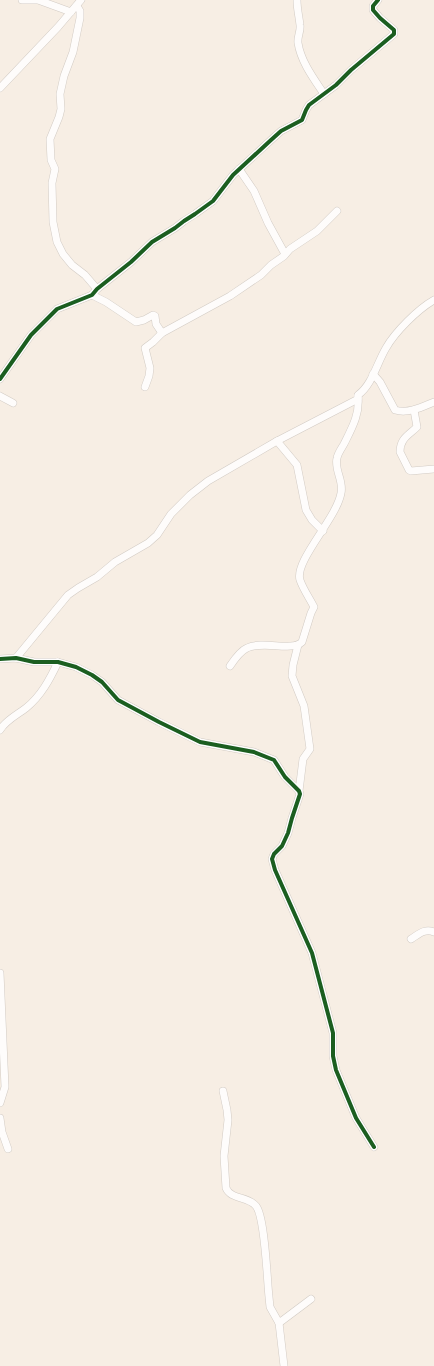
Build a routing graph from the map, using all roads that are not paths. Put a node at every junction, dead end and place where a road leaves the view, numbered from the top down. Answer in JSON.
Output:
{"nodes":[{"id":1,"x":22,"y":0,"type":"edge"},
{"id":2,"x":37,"y":0,"type":"edge"},
{"id":3,"x":297,"y":0,"type":"edge"},
{"id":4,"x":378,"y":0,"type":"edge"},
{"id":5,"x":79,"y":3,"type":"edge"},
{"id":6,"x":71,"y":12,"type":"junction"},
{"id":7,"x":0,"y":88,"type":"edge"},
{"id":8,"x":324,"y":94,"type":"junction"},
{"id":9,"x":239,"y":169,"type":"junction"},
{"id":10,"x":337,"y":211,"type":"dead end"},
{"id":11,"x":285,"y":254,"type":"junction"},
{"id":12,"x":97,"y":289,"type":"junction"},
{"id":13,"x":92,"y":295,"type":"junction"},
{"id":14,"x":434,"y":300,"type":"edge"},
{"id":15,"x":162,"y":333,"type":"junction"},
{"id":16,"x":374,"y":374,"type":"junction"},
{"id":17,"x":0,"y":379,"type":"edge"},
{"id":18,"x":145,"y":387,"type":"dead end"},
{"id":19,"x":0,"y":396,"type":"edge"},
{"id":20,"x":358,"y":396,"type":"junction"},
{"id":21,"x":434,"y":402,"type":"edge"},
{"id":22,"x":13,"y":403,"type":"dead end"},
{"id":23,"x":414,"y":410,"type":"junction"},
{"id":24,"x":277,"y":441,"type":"junction"},
{"id":25,"x":434,"y":469,"type":"edge"},
{"id":26,"x":323,"y":531,"type":"junction"},
{"id":27,"x":298,"y":645,"type":"junction"},
{"id":28,"x":16,"y":658,"type":"junction"},
{"id":29,"x":0,"y":659,"type":"edge"},
{"id":30,"x":58,"y":662,"type":"junction"},
{"id":31,"x":230,"y":666,"type":"dead end"},
{"id":32,"x":0,"y":730,"type":"edge"},
{"id":33,"x":299,"y":791,"type":"junction"},
{"id":34,"x":434,"y":932,"type":"edge"},
{"id":35,"x":411,"y":939,"type":"dead end"},
{"id":36,"x":0,"y":973,"type":"edge"},
{"id":37,"x":223,"y":1091,"type":"dead end"},
{"id":38,"x":0,"y":1102,"type":"edge"},
{"id":39,"x":0,"y":1118,"type":"edge"},
{"id":40,"x":374,"y":1147,"type":"dead end"},
{"id":41,"x":8,"y":1149,"type":"dead end"},
{"id":42,"x":311,"y":1299,"type":"dead end"},
{"id":43,"x":279,"y":1323,"type":"junction"},
{"id":44,"x":284,"y":1366,"type":"edge"}],
"edges":[{"from":1,"to":2,"type":"street"},
{"from":2,"to":6,"type":"street"},
{"from":3,"to":8,"type":"street"},
{"from":4,"to":8,"type":"street"},
{"from":5,"to":6,"type":"street"},
{"from":5,"to":12,"type":"street"},
{"from":6,"to":7,"type":"street"},
{"from":8,"to":9,"type":"street"},
{"from":9,"to":11,"type":"street"},
{"from":9,"to":12,"type":"street"},
{"from":10,"to":11,"type":"street"},
{"from":11,"to":15,"type":"street"},
{"from":12,"to":13,"type":"street"},
{"from":13,"to":15,"type":"street"},
{"from":13,"to":17,"type":"street"},
{"from":14,"to":16,"type":"street"},
{"from":15,"to":18,"type":"street"},
{"from":16,"to":20,"type":"street"},
{"from":16,"to":23,"type":"street"},
{"from":19,"to":22,"type":"street"},
{"from":20,"to":24,"type":"street"},
{"from":20,"to":26,"type":"street"},
{"from":21,"to":23,"type":"street"},
{"from":23,"to":25,"type":"street"},
{"from":24,"to":26,"type":"street"},
{"from":24,"to":28,"type":"street"},
{"from":26,"to":27,"type":"street"},
{"from":27,"to":31,"type":"street"},
{"from":27,"to":33,"type":"street"},
{"from":28,"to":29,"type":"street"},
{"from":28,"to":30,"type":"street"},
{"from":30,"to":32,"type":"street"},
{"from":30,"to":33,"type":"street"},
{"from":33,"to":40,"type":"street"},
{"from":34,"to":35,"type":"street"},
{"from":36,"to":38,"type":"street"},
{"from":37,"to":43,"type":"street"},
{"from":39,"to":41,"type":"street"},
{"from":42,"to":43,"type":"street"},
{"from":43,"to":44,"type":"street"}]}
